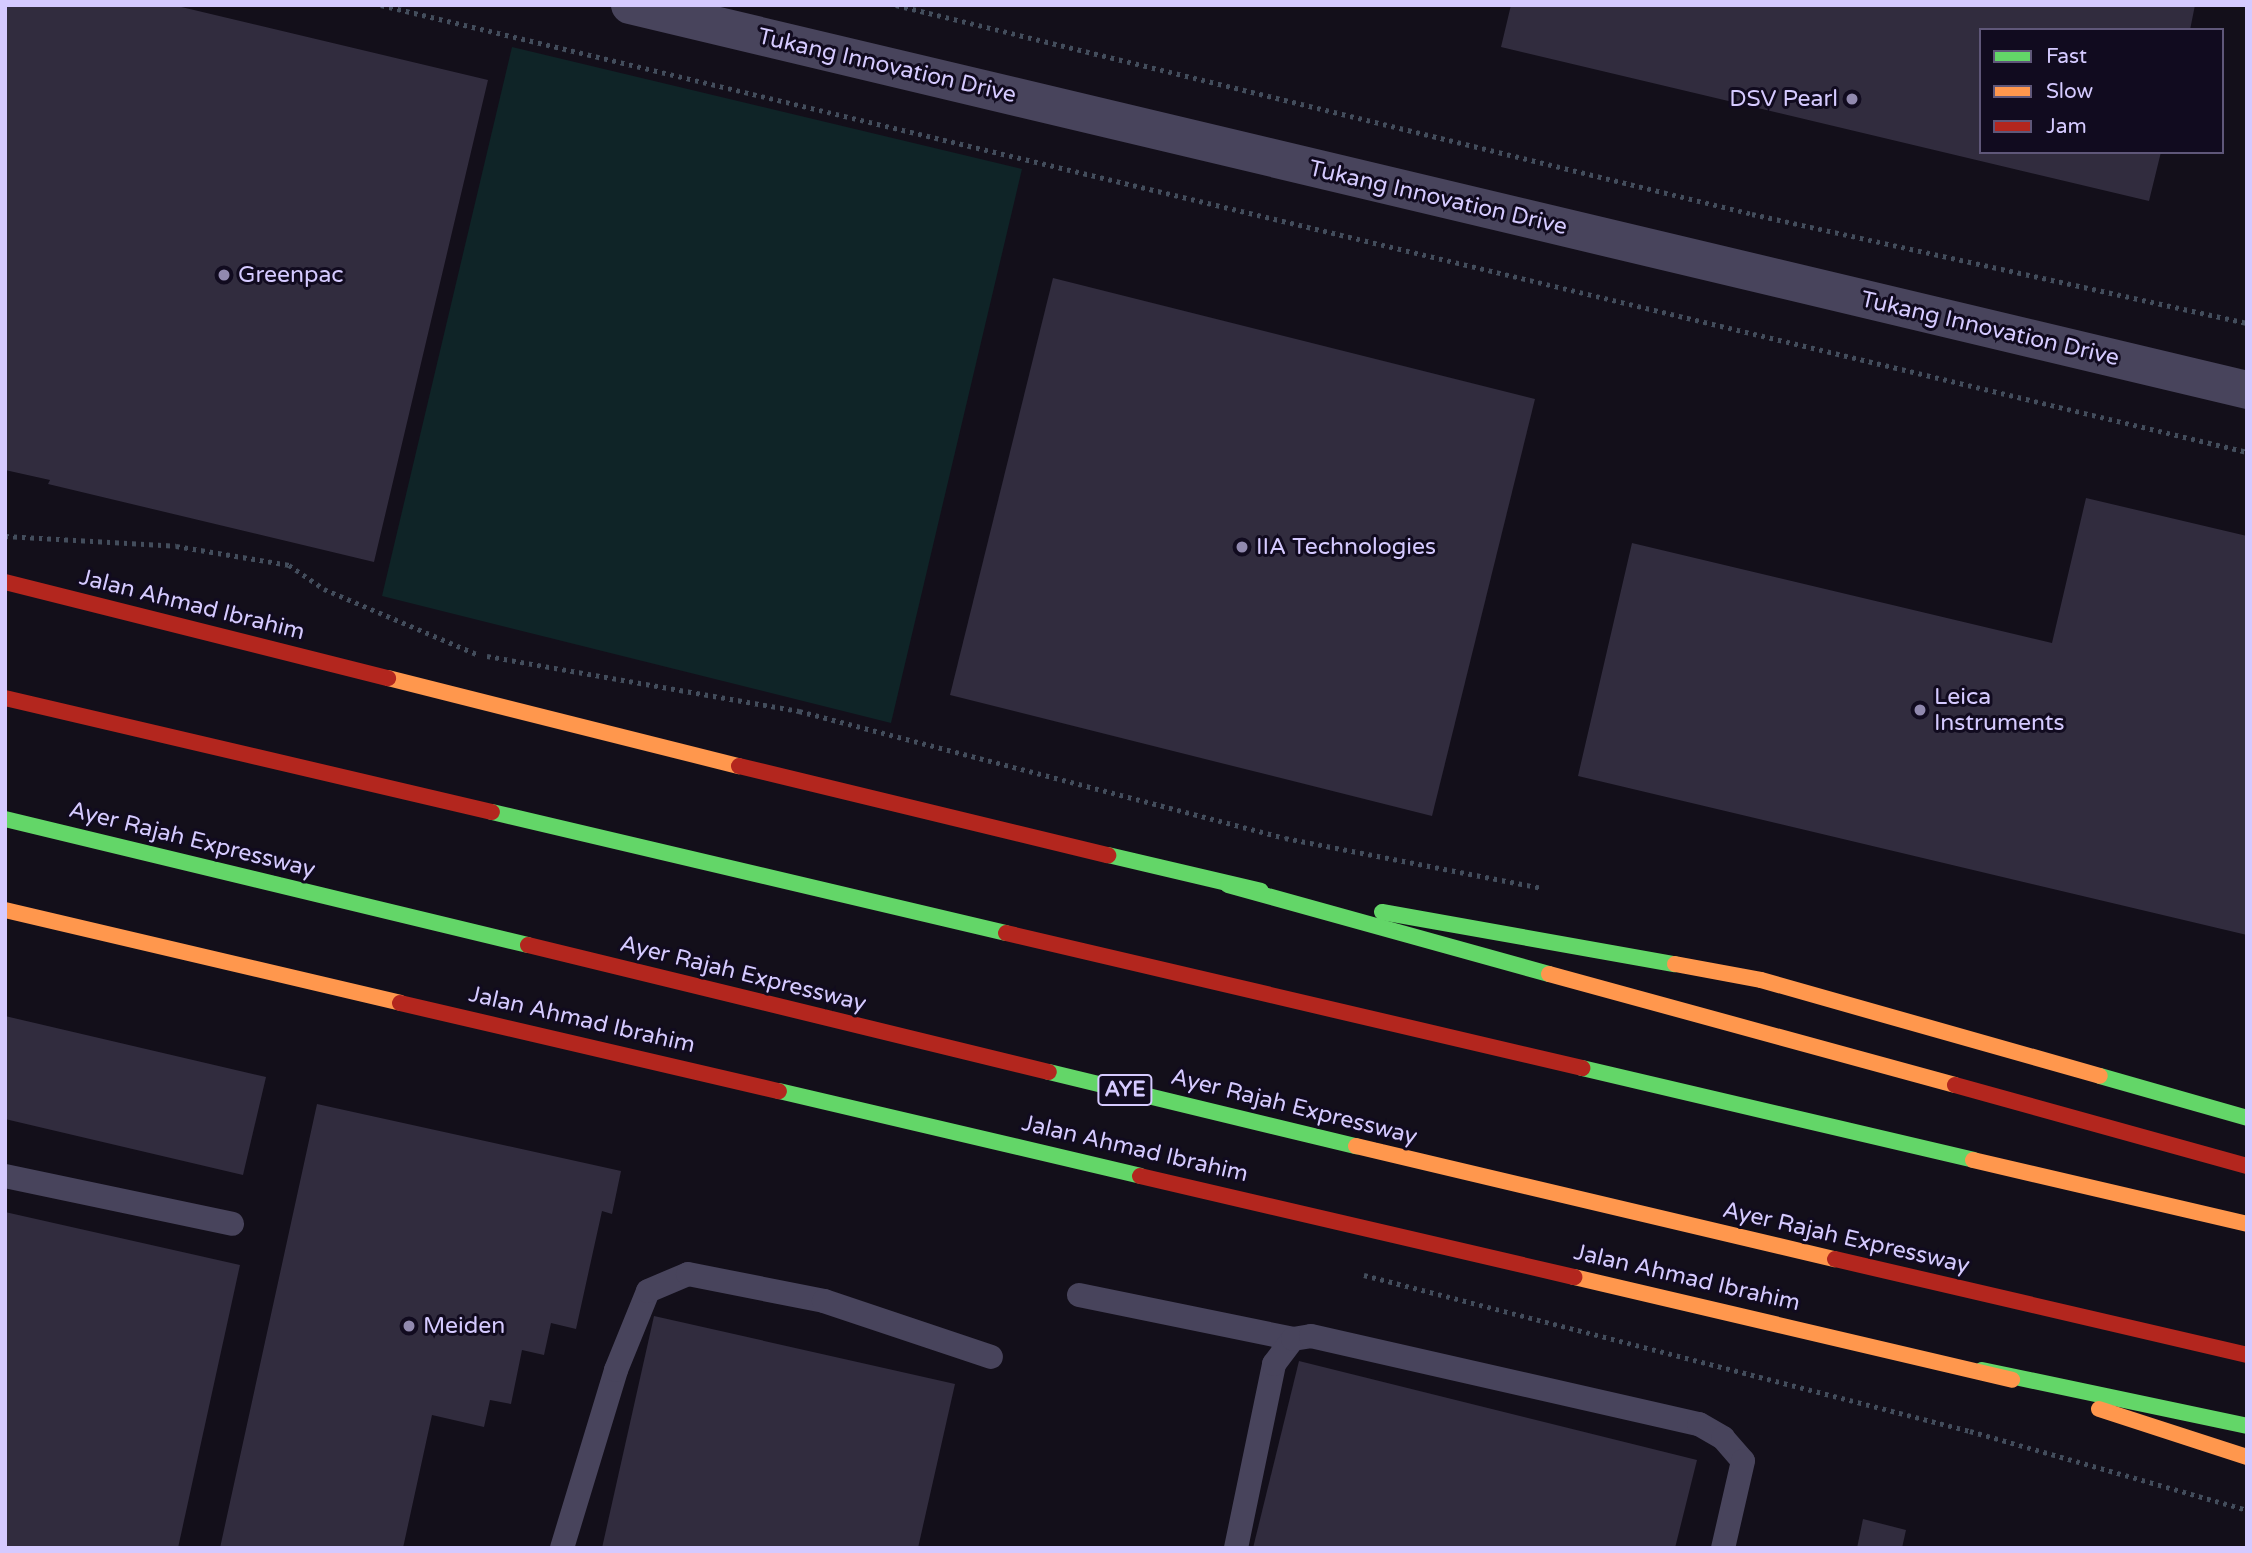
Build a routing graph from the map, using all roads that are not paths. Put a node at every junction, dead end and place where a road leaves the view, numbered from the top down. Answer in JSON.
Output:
{"nodes":[{"id":1,"x":630,"y":5,"type":"edge"},
{"id":2,"x":2247,"y":390,"type":"edge"},
{"id":3,"x":5,"y":582,"type":"edge"},
{"id":4,"x":5,"y":698,"type":"edge"},
{"id":5,"x":5,"y":819,"type":"edge"},
{"id":6,"x":1228,"y":885,"type":"junction"},
{"id":7,"x":5,"y":910,"type":"edge"},
{"id":8,"x":2247,"y":1118,"type":"edge"},
{"id":9,"x":2247,"y":1166,"type":"edge"},
{"id":10,"x":5,"y":1176,"type":"edge"},
{"id":11,"x":232,"y":1224,"type":"dead end"},
{"id":12,"x":2247,"y":1224,"type":"edge"},
{"id":13,"x":1079,"y":1295,"type":"dead end"},
{"id":14,"x":1293,"y":1339,"type":"junction"},
{"id":15,"x":2247,"y":1355,"type":"edge"},
{"id":16,"x":990,"y":1357,"type":"dead end"},
{"id":17,"x":1982,"y":1370,"type":"junction"},
{"id":18,"x":2247,"y":1426,"type":"edge"},
{"id":19,"x":2247,"y":1457,"type":"edge"},
{"id":20,"x":562,"y":1548,"type":"edge"},
{"id":21,"x":1236,"y":1548,"type":"edge"},
{"id":22,"x":1723,"y":1548,"type":"edge"}],
"edges":[{"from":1,"to":2,"type":"street","name":"Tukang Innovation Drive"},
{"from":3,"to":6,"type":"main road","name":"Jalan Ahmad Ibrahim"},
{"from":4,"to":12,"type":"main road"},
{"from":5,"to":15,"type":"main road","name":"Ayer Rajah Expressway","number":"AYE"},
{"from":6,"to":8,"type":"main road","name":"Jalan Ahmad Ibrahim"},
{"from":6,"to":9,"type":"main road"},
{"from":7,"to":17,"type":"main road","name":"Jalan Ahmad Ibrahim"},
{"from":10,"to":11,"type":"lane"},
{"from":13,"to":14,"type":"lane"},
{"from":14,"to":21,"type":"lane"},
{"from":14,"to":22,"type":"lane"},
{"from":16,"to":20,"type":"lane"},
{"from":17,"to":18,"type":"main road"},
{"from":17,"to":19,"type":"main road","name":"Jalan Ahmad Ibrahim"}]}
